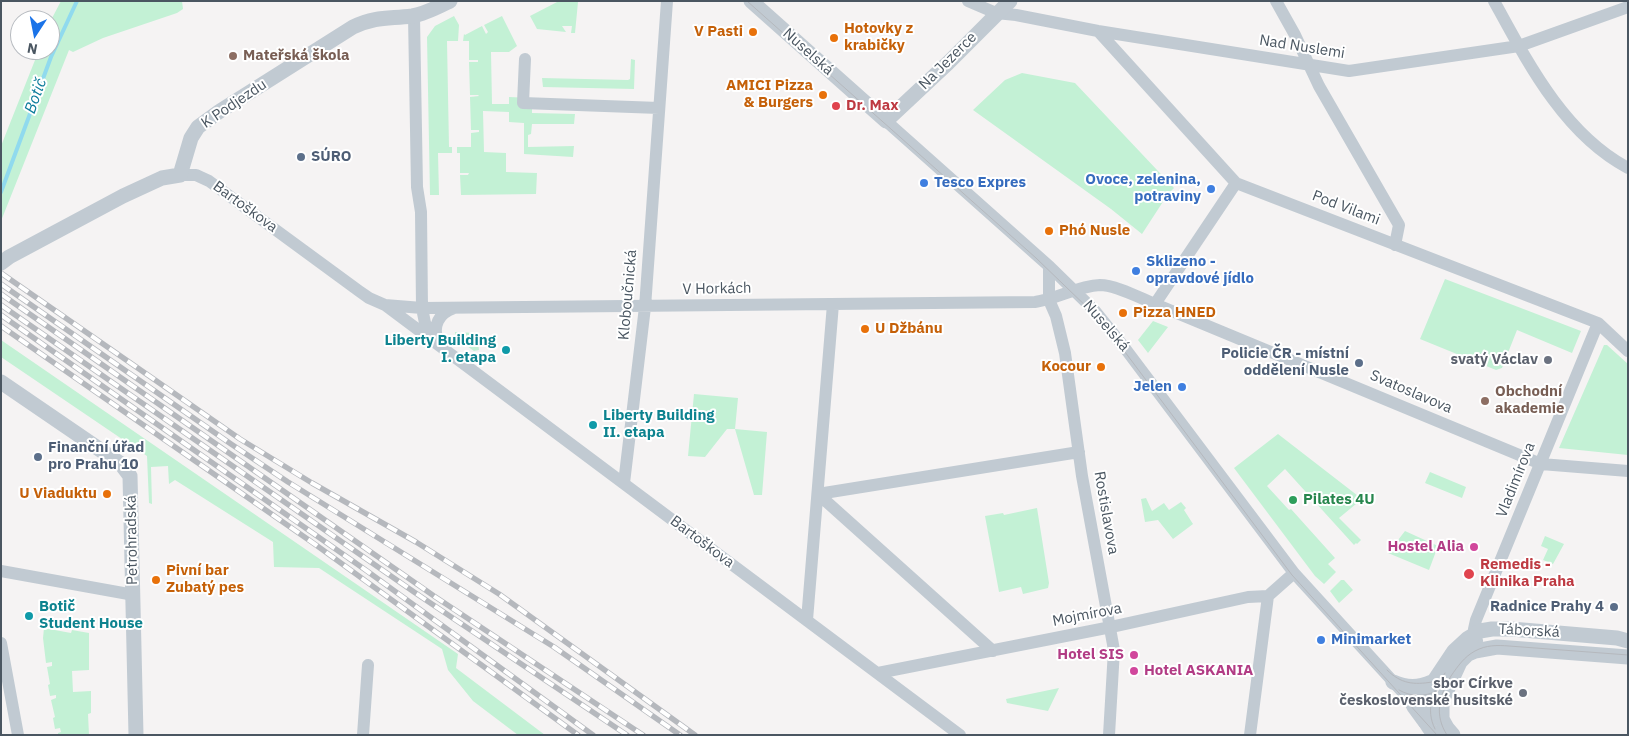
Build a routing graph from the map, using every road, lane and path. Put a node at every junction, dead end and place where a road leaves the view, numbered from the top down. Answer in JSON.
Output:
{"nodes":[{"id":1,"x":450,"y":1,"type":"edge"},
{"id":2,"x":667,"y":1,"type":"edge"},
{"id":3,"x":752,"y":1,"type":"edge"},
{"id":4,"x":968,"y":1,"type":"edge"},
{"id":5,"x":1010,"y":1,"type":"edge"},
{"id":6,"x":1276,"y":1,"type":"edge"},
{"id":7,"x":1494,"y":1,"type":"edge"},
{"id":8,"x":1628,"y":8,"type":"edge"},
{"id":9,"x":996,"y":13,"type":"junction"},
{"id":10,"x":414,"y":16,"type":"junction"},
{"id":11,"x":1098,"y":31,"type":"junction"},
{"id":12,"x":1519,"y":46,"type":"junction"},
{"id":13,"x":525,"y":59,"type":"dead end"},
{"id":14,"x":1308,"y":65,"type":"junction"},
{"id":15,"x":659,"y":108,"type":"junction"},
{"id":16,"x":886,"y":121,"type":"junction"},
{"id":17,"x":1628,"y":168,"type":"edge"},
{"id":18,"x":180,"y":175,"type":"junction"},
{"id":19,"x":1236,"y":182,"type":"junction"},
{"id":20,"x":1395,"y":245,"type":"junction"},
{"id":21,"x":1,"y":264,"type":"edge"},
{"id":22,"x":1050,"y":267,"type":"junction"},
{"id":23,"x":1074,"y":290,"type":"junction"},
{"id":24,"x":1049,"y":300,"type":"junction"},
{"id":25,"x":833,"y":304,"type":"junction"},
{"id":26,"x":1155,"y":304,"type":"junction"},
{"id":27,"x":385,"y":305,"type":"junction"},
{"id":28,"x":645,"y":306,"type":"junction"},
{"id":29,"x":458,"y":307,"type":"junction"},
{"id":30,"x":422,"y":308,"type":"junction"},
{"id":31,"x":1598,"y":323,"type":"junction"},
{"id":32,"x":444,"y":349,"type":"junction"},
{"id":33,"x":1628,"y":351,"type":"edge"},
{"id":34,"x":1,"y":382,"type":"edge"},
{"id":35,"x":1079,"y":452,"type":"junction"},
{"id":36,"x":1541,"y":464,"type":"junction"},
{"id":37,"x":1628,"y":471,"type":"edge"},
{"id":38,"x":624,"y":483,"type":"junction"},
{"id":39,"x":818,"y":494,"type":"junction"},
{"id":40,"x":1,"y":571,"type":"edge"},
{"id":41,"x":1294,"y":573,"type":"junction"},
{"id":42,"x":134,"y":595,"type":"junction"},
{"id":43,"x":1268,"y":596,"type":"junction"},
{"id":44,"x":807,"y":620,"type":"junction"},
{"id":45,"x":1111,"y":627,"type":"junction"},
{"id":46,"x":1474,"y":634,"type":"junction"},
{"id":47,"x":1628,"y":641,"type":"edge"},
{"id":48,"x":1,"y":643,"type":"edge"},
{"id":49,"x":1482,"y":649,"type":"junction"},
{"id":50,"x":993,"y":651,"type":"junction"},
{"id":51,"x":1628,"y":657,"type":"edge"},
{"id":52,"x":368,"y":665,"type":"dead end"},
{"id":53,"x":878,"y":673,"type":"junction"},
{"id":54,"x":1393,"y":682,"type":"junction"},
{"id":55,"x":1422,"y":693,"type":"junction"},
{"id":56,"x":1440,"y":731,"type":"edge"},
{"id":57,"x":18,"y":735,"type":"edge"},
{"id":58,"x":136,"y":735,"type":"edge"},
{"id":59,"x":363,"y":735,"type":"edge"},
{"id":60,"x":960,"y":735,"type":"edge"},
{"id":61,"x":1109,"y":735,"type":"edge"},
{"id":62,"x":1250,"y":735,"type":"edge"}],
"edges":[{"from":1,"to":10,"type":"street","name":"K Podjezdu"},
{"from":2,"to":15,"type":"street","name":"Kloboučnická"},
{"from":3,"to":16,"type":"street","name":"Nuselská"},
{"from":4,"to":9,"type":"street","name":"Nad Nuslemi"},
{"from":5,"to":9,"type":"street","name":"Na Jezerce"},
{"from":6,"to":14,"type":"street"},
{"from":7,"to":12,"type":"street"},
{"from":8,"to":12,"type":"street","name":"Nad Nuslemi"},
{"from":9,"to":11,"type":"street","name":"Nad Nuslemi"},
{"from":9,"to":16,"type":"street","name":"Na Jezerce"},
{"from":10,"to":18,"type":"street","name":"K Podjezdu"},
{"from":10,"to":30,"type":"street","name":"Bartoškova"},
{"from":11,"to":14,"type":"street","name":"Nad Nuslemi"},
{"from":11,"to":19,"type":"street","name":"Pod Vilami"},
{"from":12,"to":14,"type":"street","name":"Nad Nuslemi"},
{"from":12,"to":17,"type":"street"},
{"from":13,"to":15,"type":"street"},
{"from":14,"to":20,"type":"street"},
{"from":15,"to":28,"type":"street","name":"Kloboučnická"},
{"from":16,"to":22,"type":"street","name":"Nuselská"},
{"from":18,"to":21,"type":"street","name":"Bartoškova"},
{"from":18,"to":27,"type":"street","name":"Bartoškova"},
{"from":19,"to":20,"type":"street","name":"Pod Vilami"},
{"from":19,"to":26,"type":"street"},
{"from":20,"to":31,"type":"street","name":"Pod Vilami"},
{"from":22,"to":23,"type":"street","name":"Nuselská"},
{"from":22,"to":24,"type":"street"},
{"from":23,"to":24,"type":"street","name":"V Horkách"},
{"from":23,"to":26,"type":"street","name":"Svatoslavova"},
{"from":23,"to":41,"type":"street","name":"Nuselská"},
{"from":24,"to":25,"type":"street","name":"V Horkách"},
{"from":24,"to":35,"type":"street","name":"Rostislavova"},
{"from":25,"to":28,"type":"street","name":"V Horkách"},
{"from":25,"to":39,"type":"street"},
{"from":26,"to":36,"type":"street","name":"Svatoslavova"},
{"from":27,"to":30,"type":"street","name":"V Horkách"},
{"from":27,"to":32,"type":"street","name":"Bartoškova"},
{"from":28,"to":29,"type":"street","name":"V Horkách"},
{"from":28,"to":38,"type":"street","name":"Kloboučnická"},
{"from":29,"to":30,"type":"street","name":"V Horkách"},
{"from":29,"to":32,"type":"street"},
{"from":30,"to":32,"type":"street","name":"Bartoškova"},
{"from":31,"to":33,"type":"street","name":"Pod Vilami"},
{"from":31,"to":36,"type":"street","name":"Vladimírova"},
{"from":32,"to":38,"type":"street","name":"Bartoškova"},
{"from":34,"to":42,"type":"street","name":"Petrohradská"},
{"from":35,"to":39,"type":"street"},
{"from":35,"to":45,"type":"street","name":"Rostislavova"},
{"from":36,"to":37,"type":"street","name":"Svatoslavova"},
{"from":36,"to":46,"type":"street","name":"Vladimírova"},
{"from":38,"to":44,"type":"street","name":"Bartoškova"},
{"from":39,"to":44,"type":"street"},
{"from":39,"to":50,"type":"street"},
{"from":40,"to":42,"type":"street"},
{"from":41,"to":43,"type":"street"},
{"from":41,"to":54,"type":"street","name":"Nuselská"},
{"from":42,"to":58,"type":"street","name":"Petrohradská"},
{"from":43,"to":45,"type":"street","name":"Mojmírova"},
{"from":43,"to":62,"type":"street"},
{"from":44,"to":53,"type":"street","name":"Bartoškova"},
{"from":45,"to":50,"type":"street","name":"Mojmírova"},
{"from":45,"to":61,"type":"street","name":"Rostislavova"},
{"from":46,"to":47,"type":"street","name":"Táborská"},
{"from":46,"to":49,"type":"street"},
{"from":46,"to":55,"type":"street","name":"Táborská"},
{"from":48,"to":57,"type":"street"},
{"from":49,"to":51,"type":"street","name":"Táborská"},
{"from":49,"to":56,"type":"street","name":"Táborská"},
{"from":50,"to":53,"type":"street","name":"Mojmírova"},
{"from":52,"to":59,"type":"street"},
{"from":53,"to":60,"type":"street","name":"Bartoškova"},
{"from":54,"to":55,"type":"street","name":"Nuselská"},
{"from":54,"to":55,"type":"street"},
{"from":55,"to":56,"type":"street","name":"Nuselská"},
{"from":55,"to":56,"type":"street"}]}
